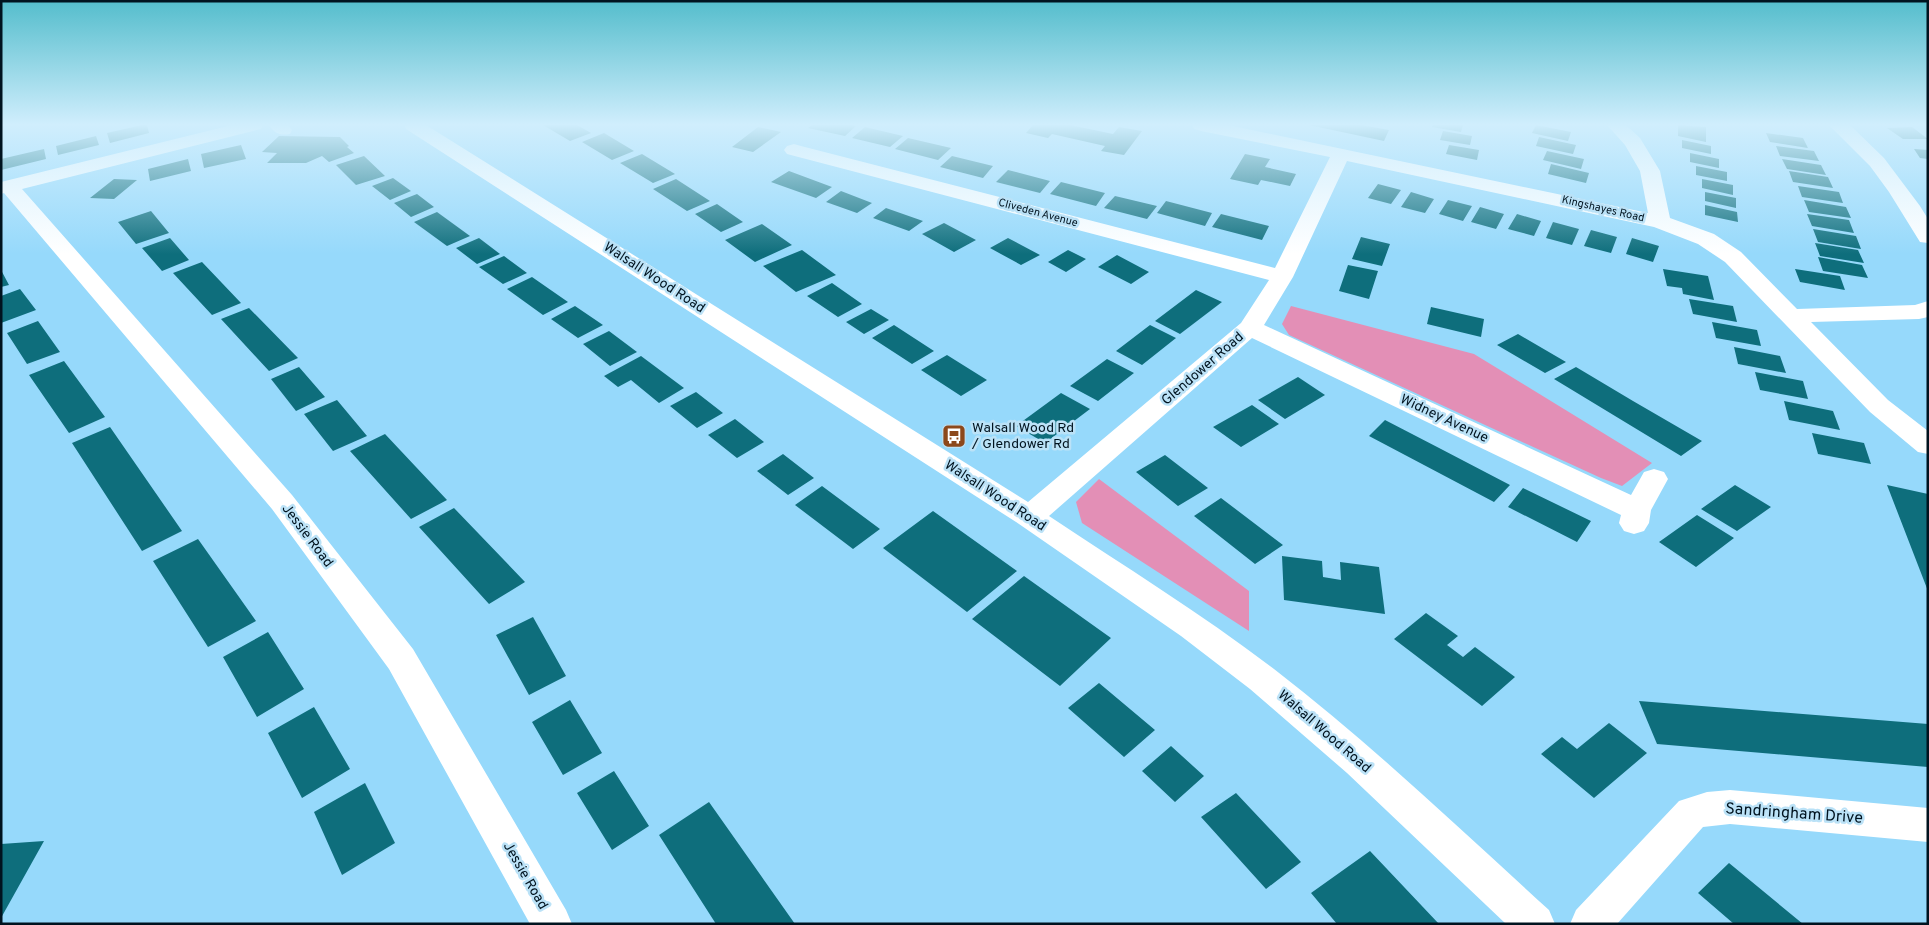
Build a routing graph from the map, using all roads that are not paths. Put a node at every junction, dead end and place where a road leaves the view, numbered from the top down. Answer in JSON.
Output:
{"nodes":[{"id":1,"x":81,"y":168,"type":"edge"},
{"id":2,"x":482,"y":168,"type":"edge"},
{"id":3,"x":860,"y":168,"type":"edge"},
{"id":4,"x":1335,"y":168,"type":"edge"},
{"id":5,"x":1408,"y":168,"type":"edge"},
{"id":6,"x":1648,"y":168,"type":"edge"},
{"id":7,"x":1882,"y":168,"type":"edge"},
{"id":8,"x":5,"y":187,"type":"edge"},
{"id":9,"x":1660,"y":222,"type":"junction"},
{"id":10,"x":1928,"y":237,"type":"edge"},
{"id":11,"x":1282,"y":277,"type":"junction"},
{"id":12,"x":1928,"y":308,"type":"edge"},
{"id":13,"x":1792,"y":316,"type":"junction"},
{"id":14,"x":1250,"y":328,"type":"junction"},
{"id":15,"x":1928,"y":445,"type":"edge"},
{"id":16,"x":1654,"y":479,"type":"dead end"},
{"id":17,"x":1029,"y":517,"type":"junction"},
{"id":18,"x":1928,"y":825,"type":"edge"},
{"id":19,"x":552,"y":924,"type":"edge"},
{"id":20,"x":1535,"y":924,"type":"edge"},
{"id":21,"x":1590,"y":924,"type":"edge"}],
"edges":[{"from":1,"to":8,"type":"street"},
{"from":2,"to":17,"type":"street","name":"Walsall Wood Road"},
{"from":3,"to":11,"type":"street","name":"Cliveden Avenue"},
{"from":4,"to":11,"type":"street","name":"Glendower Road"},
{"from":5,"to":9,"type":"street","name":"Kingshayes Road"},
{"from":6,"to":9,"type":"street"},
{"from":7,"to":10,"type":"street"},
{"from":8,"to":19,"type":"street","name":"Jessie Road"},
{"from":9,"to":13,"type":"street","name":"Kingshayes Road"},
{"from":11,"to":14,"type":"street","name":"Glendower Road"},
{"from":12,"to":13,"type":"street"},
{"from":13,"to":15,"type":"street","name":"Kingshayes Road"},
{"from":14,"to":16,"type":"street","name":"Widney Avenue"},
{"from":14,"to":17,"type":"street","name":"Glendower Road"},
{"from":17,"to":20,"type":"street","name":"Walsall Wood Road"},
{"from":18,"to":21,"type":"street","name":"Sandringham Drive"}]}
